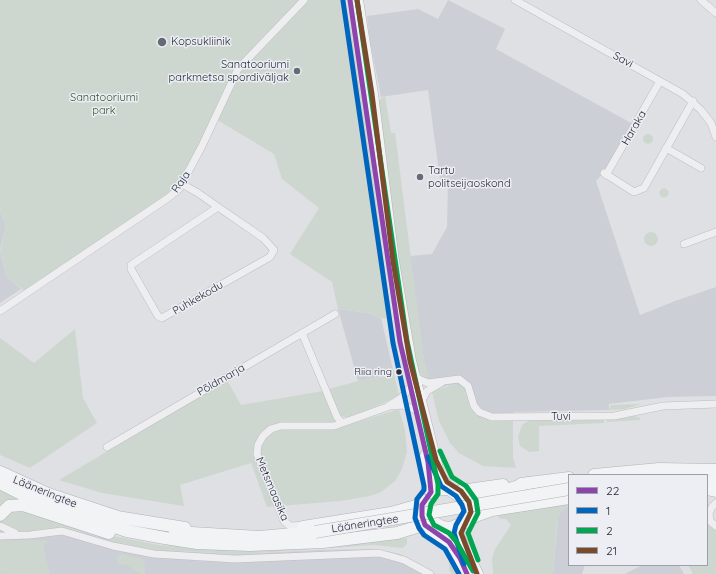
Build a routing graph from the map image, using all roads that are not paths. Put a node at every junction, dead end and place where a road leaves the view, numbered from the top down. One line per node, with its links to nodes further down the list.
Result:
1 (304, 0): 12 (street, Raja)
2 (350, 0): 21 (highway)
3 (357, 0): 19 (highway)
4 (515, 0): 7 (street, Savi)
5 (701, 0): 6 (street)
6 (716, 13)
7 (660, 81): 8 (street, Savi); 10 (street, Haraka)
8 (693, 101): 9 (street, Savi); 10 (street)
9 (716, 137)
10 (666, 148): 11 (street)
11 (701, 168)
12 (182, 184): 13 (street, Puhkekodu); 16 (street, Raja)
13 (218, 207): 13 (street, Puhkekodu)
14 (716, 232): 15 (street)
15 (684, 244)
16 (0, 311)
17 (335, 314): 18 (street, Põldmarja)
18 (302, 333): 27 (street); 28 (street, Põldmarja)
19 (414, 377): 20 (street, Tuvi); 24 (highway)
20 (443, 382): 23 (street, Tuvi); 24 (street)
21 (409, 389): 24 (highway); 25 (street, Metsmaasika)
22 (716, 404): 23 (street, Tuvi)
23 (700, 405): 26 (street, Tuvi)
24 (418, 406): 25 (street, Metsmaasika); 29 (highway)
25 (387, 407): 27 (street, Metsmaasika)
26 (716, 408)
27 (342, 423): 50 (street, Metsmaasika)
28 (107, 447)
29 (432, 461): 39 (highway); 40 (highway)
30 (716, 463): 31 (highway)
31 (659, 469): 33 (highway); 34 (highway)
32 (0, 472): 44 (highway, Lääneringtee)
33 (716, 472): 35 (highway)
34 (605, 474)
35 (689, 474)
36 (568, 478): 40 (highway)
37 (0, 483): 45 (highway, Lääneringtee)
38 (568, 489): 50 (highway, Lääneringtee, bridge)
39 (431, 494): 40 (highway); 40 (highway); 46 (highway); 50 (highway)
40 (462, 497): 49 (highway)
41 (568, 498): 49 (highway)
42 (716, 503): 48 (street)
43 (0, 514): 55 (highway)
44 (117, 517): 50 (highway); 52 (highway, Lääneringtee)
45 (95, 520): 52 (highway, Lääneringtee); 55 (highway)
46 (427, 524): 49 (highway); 51 (highway); 55 (highway); 56 (highway)
47 (0, 526): 53 (street)
48 (716, 526)
49 (460, 527): 51 (highway); 56 (highway)
50 (316, 528): 52 (highway, Lääneringtee)
51 (443, 532): 56 (highway)
52 (184, 533)
53 (19, 535): 54 (street); 57 (street)
54 (0, 536)
55 (197, 543)
56 (463, 555): 58 (highway); 59 (highway)
57 (430, 574)
58 (467, 574)
59 (477, 574)

